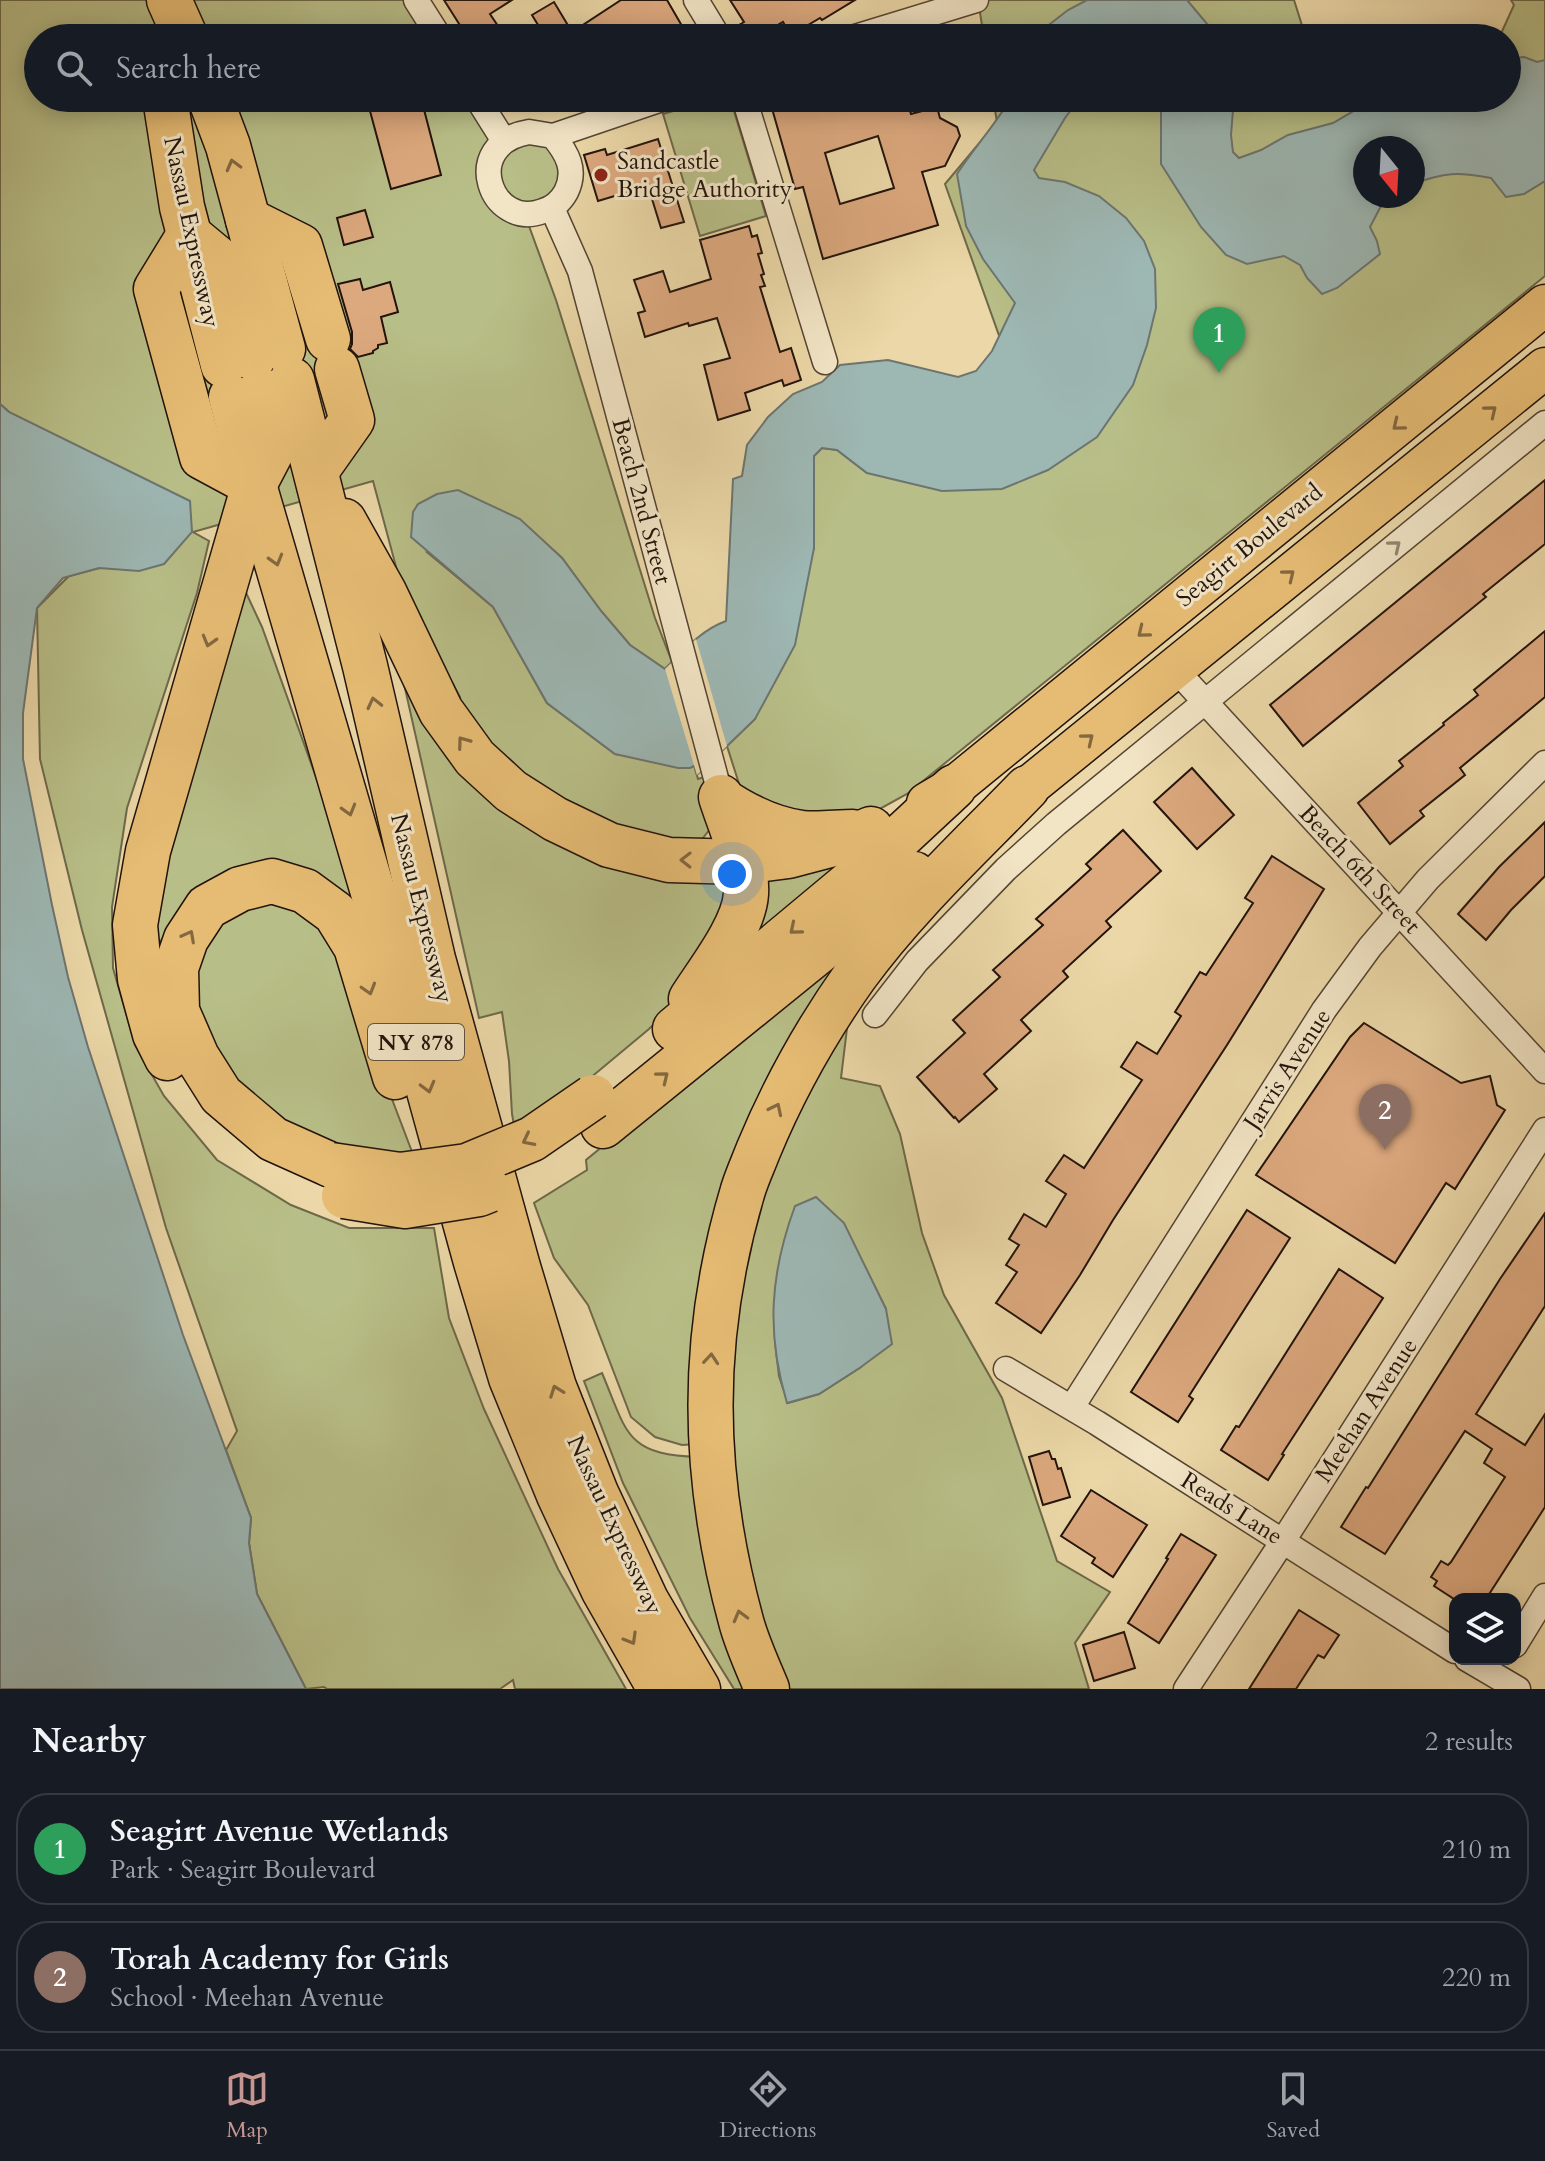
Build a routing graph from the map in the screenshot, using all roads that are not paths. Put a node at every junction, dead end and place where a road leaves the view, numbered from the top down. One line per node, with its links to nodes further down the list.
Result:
1 (151, 0): 7 (highway)
2 (169, 0): 8 (highway)
3 (416, 0): 9 (street)
4 (696, 0): 10 (street)
5 (976, 0): 6 (street)
6 (948, 4): 11 (street)
7 (155, 24)
8 (180, 24)
9 (431, 24)
10 (711, 24)
11 (892, 24)
12 (167, 112): 21 (highway, Nassau Expressway)
13 (215, 112): 20 (highway, Nassau Expressway, one-way to 13)
14 (486, 112): 18 (street)
15 (624, 112): 17 (street)
16 (748, 112): 23 (street)
17 (553, 136): 18 (street); 19 (street)
18 (504, 141): 19 (street)
19 (552, 208): 32 (street, Beach 2nd Street)
20 (248, 220): 25 (highway); 25 (highway)
21 (189, 235): 25 (highway, Nassau Expressway); 28 (highway)
22 (1545, 305): 33 (main road, Seagirt Boulevard, one-way to 33)
23 (825, 362)
24 (1545, 368): 29 (main road, Seagirt Boulevard, one-way to 24)
25 (265, 371): 27 (highway, Nassau Expressway); 28 (highway); 28 (highway)
26 (1545, 423): 30 (street, one-way to 26)
27 (316, 471): 36 (highway, one-way to 27); 54 (highway, Nassau Expressway / NY 878, one-way to 27)
28 (254, 485): 43 (highway, one-way to 43); 47 (highway, Nassau Expressway / NY 878, one-way to 47)
29 (1174, 668): 30 (street, Beach 6th Street); 34 (main road, Seagirt Boulevard, one-way to 29)
30 (1206, 703): 37 (street, Beach 6th Street); 38 (street)
31 (1545, 763): 37 (street, Jarvis Avenue)
32 (716, 779): 35 (main road); 36 (highway)
33 (954, 787): 35 (main road, Seagirt Boulevard); 39 (highway, one-way to 39)
34 (1027, 788): 41 (highway, one-way to 34); 55 (highway, one-way to 34)
35 (871, 829): 36 (highway)
36 (742, 862): 39 (highway)
37 (1399, 912): 40 (street, Beach 6th Street); 45 (street, Jarvis Avenue)
38 (875, 1015)
39 (668, 1035): 41 (highway)
40 (1545, 1071)
41 (598, 1112): 43 (highway, bridge)
42 (1545, 1130): 46 (street, Meehan Avenue)
43 (336, 1180): 47 (highway, one-way to 47)
44 (1006, 1369): 45 (street, Reads Lane)
45 (1072, 1407): 46 (street, Reads Lane)
46 (1283, 1541): 50 (street, Reads Lane); 56 (street, Meehan Avenue)
47 (603, 1589): 53 (highway, Nassau Expressway / NY 878, one-way to 53)
48 (1545, 1596): 49 (street)
49 (1521, 1635)
50 (1449, 1647)
51 (1478, 1665): 52 (street)
52 (1495, 1675): 57 (street)
53 (660, 1689)
54 (698, 1689)
55 (767, 1689)
56 (1186, 1689)
57 (1518, 1689)

